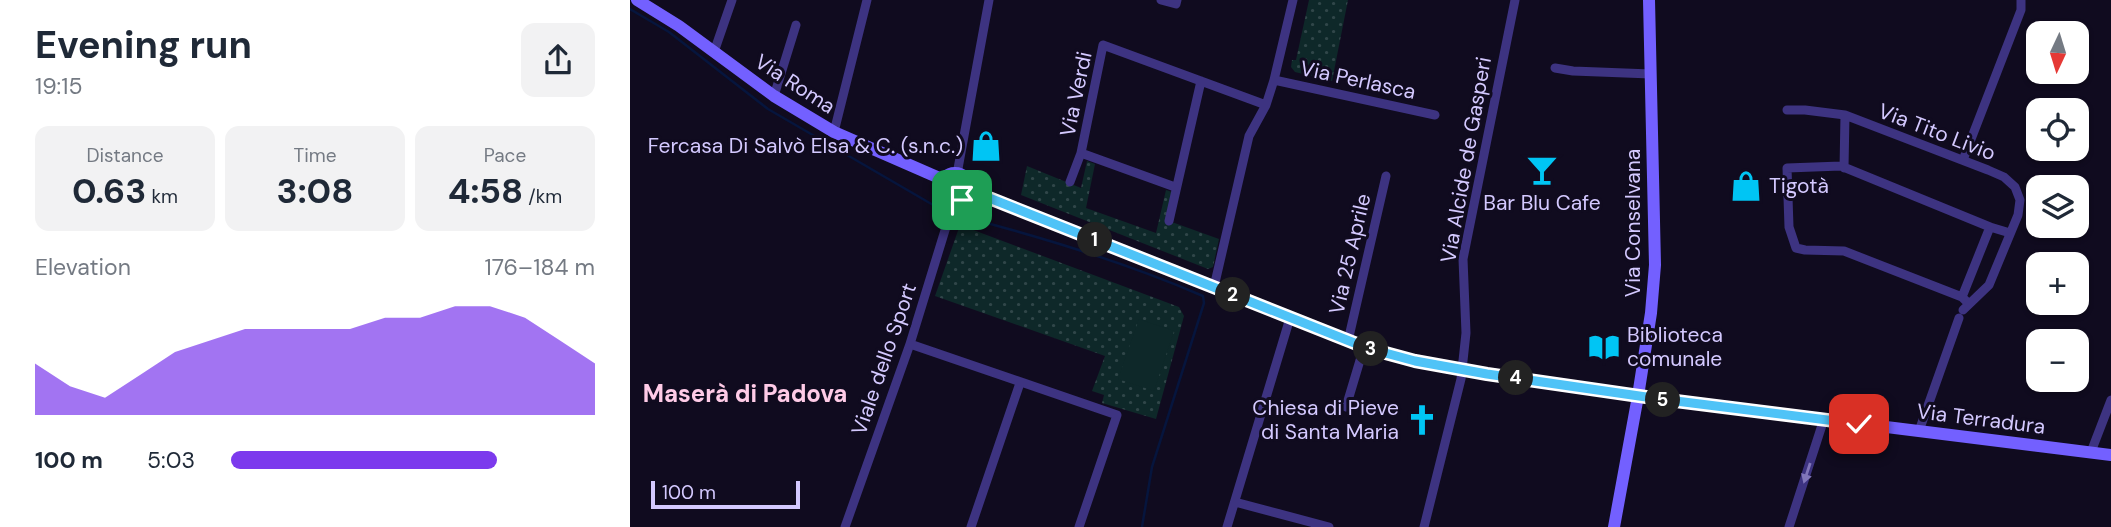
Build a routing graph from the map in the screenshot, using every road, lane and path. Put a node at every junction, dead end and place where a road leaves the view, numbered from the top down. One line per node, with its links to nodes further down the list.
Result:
1 (637, 0): 12 (main road, Via Roma)
2 (732, 0): 12 (street)
3 (867, 0): 22 (street)
4 (989, 0): 26 (street)
5 (1161, 0): 6 (street)
6 (1177, 0)
7 (1293, 0): 15 (street, Via Perlasca)
8 (1515, 0): 43 (street, Via Alcide de Gasperi)
9 (1649, 0): 14 (main road, Via Conselvana)
10 (2021, 0): 24 (street)
11 (796, 25): 17 (street)
12 (714, 52): 17 (main road, Via Roma)
13 (1555, 68): 14 (street)
14 (1651, 74): 45 (main road, Via Conselvana)
15 (1274, 80): 18 (street, Via Perlasca); 20 (street, Via Perlasca)
16 (1201, 81): 18 (street, Via Verdi); 23 (street, Via Verdi); 30 (street)
17 (774, 96): 22 (main road, Via Roma)
18 (1266, 104): 36 (street, Via Perlasca)
19 (1787, 110): 21 (street, Via Tito Livio)
20 (1435, 114)
21 (1846, 116): 24 (street, Via Tito Livio); 25 (street)
22 (834, 132): 28 (main road, Via Roma)
23 (1081, 153): 29 (street); 30 (street, Via Verdi)
24 (1963, 160): 35 (street, Via Tito Livio)
25 (1844, 168): 34 (street); 37 (street)
26 (957, 174): 28 (main road); 31 (main road)
27 (1386, 176): 40 (street, Via 25 Aprile)
28 (944, 180): 32 (main road)
29 (1070, 182)
30 (1175, 187): 33 (street)
31 (969, 190): 32 (main road); 36 (main road)
32 (954, 201): 41 (street, Viale dello Sport)
33 (1169, 221)
34 (1990, 227): 35 (street); 37 (street)
35 (2010, 233): 38 (street, Via Tito Livio)
36 (1214, 287): 39 (main road)
37 (1962, 297): 38 (street)
38 (1964, 311): 49 (street, Via Tito Livio)
39 (1290, 318): 40 (main road); 52 (street)
40 (1348, 341): 42 (main road)
41 (910, 344): 44 (street); 53 (street, Viale dello Sport)
42 (1364, 347): 43 (main road); 47 (street)
43 (1462, 370): 45 (main road, Via Terradura); 58 (street, Via Alcide de Gasperi)
44 (1020, 383): 54 (street); 55 (street)
45 (1638, 396): 48 (main road, Via Terradura); 59 (main road, Via Conselvana)
46 (2111, 400): 50 (street)
47 (1346, 407)
48 (1824, 419): 49 (main road, Via Terradura); 60 (street, one-way to 60)
49 (1919, 431): 50 (main road, Via Terradura)
50 (2091, 452): 51 (main road, Via Terradura)
51 (2111, 455)
52 (1236, 502): 56 (street); 57 (street)
53 (845, 527)
54 (971, 527)
55 (1079, 527)
56 (1227, 527)
57 (1329, 527)
58 (1424, 527)
59 (1614, 527)
60 (1789, 527)

